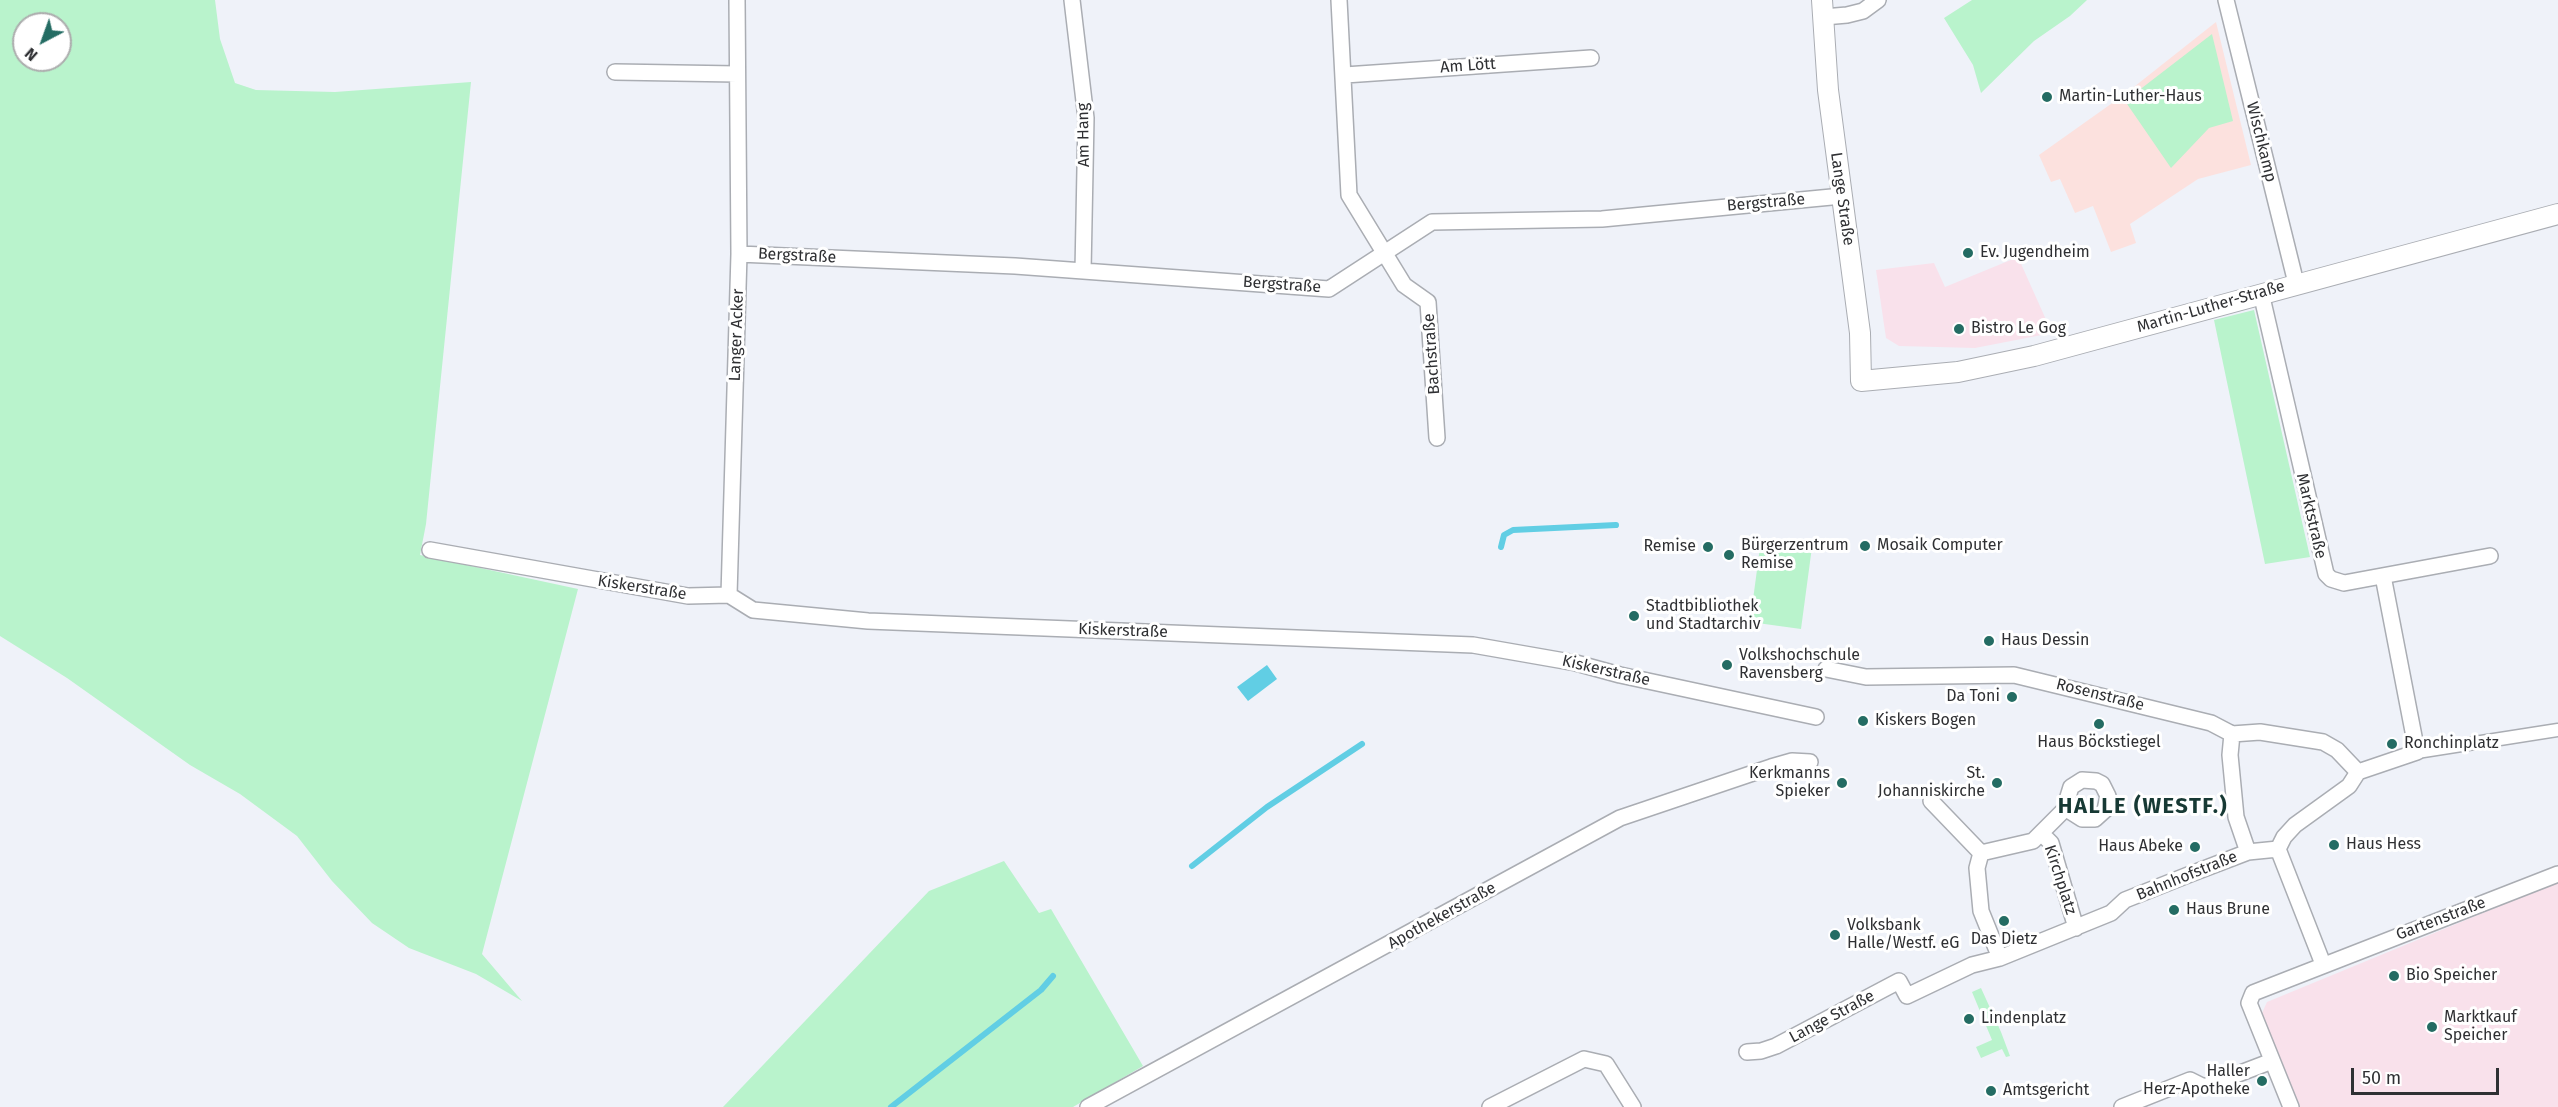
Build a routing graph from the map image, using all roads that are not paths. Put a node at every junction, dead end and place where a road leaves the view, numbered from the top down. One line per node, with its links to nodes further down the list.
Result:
1 (737, 0): 9 (street, Langer Acker)
2 (1072, 0): 15 (street, Am Hang)
3 (1340, 0): 10 (street)
4 (1878, 0): 6 (street)
5 (2226, 0): 16 (street, Wischkamp)
6 (1823, 9): 11 (street, Lange Straße)
7 (1591, 57): 10 (street, Am Lött)
8 (615, 72): 9 (street)
9 (737, 74): 14 (street, Langer Acker)
10 (1345, 75): 13 (street)
11 (1842, 196): 13 (street, Bergstraße); 18 (street, Lange Straße)
12 (2558, 214): 16 (street, Martin-Luther-Straße)
13 (1384, 253): 15 (street, Bergstraße); 19 (street, Bachstraße)
14 (739, 254): 15 (street, Bergstraße); 23 (street, Langer Acker)
15 (1083, 271)
16 (2296, 283): 17 (street, Martin-Luther-Straße)
17 (2261, 293): 18 (street, Martin-Luther-Straße); 22 (street, Marktstraße)
18 (1861, 381)
19 (1437, 438)
20 (430, 550): 23 (street, Kiskerstraße)
21 (2490, 556): 22 (street, Marktstraße)
22 (2383, 576): 28 (street)
23 (729, 595): 25 (street, Kiskerstraße)
24 (1826, 669): 27 (street, Rosenstraße)
25 (1816, 717)
26 (2558, 730): 28 (street)
27 (2232, 734): 30 (street, Rosenstraße); 35 (street)
28 (2417, 752): 30 (street)
29 (1810, 762): 44 (street, Apothekerstraße)
30 (2358, 772): 34 (street)
31 (1931, 801): 36 (street)
32 (2068, 806): 33 (street, Kirchplatz)
33 (2041, 833): 36 (street, Kirchplatz); 38 (street, Kirchplatz)
34 (2278, 849): 35 (street, Bahnhofstraße); 40 (street)
35 (2248, 852): 38 (street, Bahnhofstraße)
36 (1981, 853): 39 (street)
37 (2558, 874): 40 (street, Gartenstraße)
38 (2076, 928): 39 (street, Bahnhofstraße)
39 (2000, 957): 41 (street, Bahnhofstraße)
40 (2324, 964): 43 (street, Gartenstraße)
41 (1907, 996): 42 (street, Lange Straße)
42 (1747, 1052)
43 (2272, 1061): 47 (street); 48 (street, Gartenstraße)
44 (1088, 1107)
45 (1490, 1107): 46 (street)
46 (1633, 1107)
47 (2122, 1107)
48 (2290, 1107)

